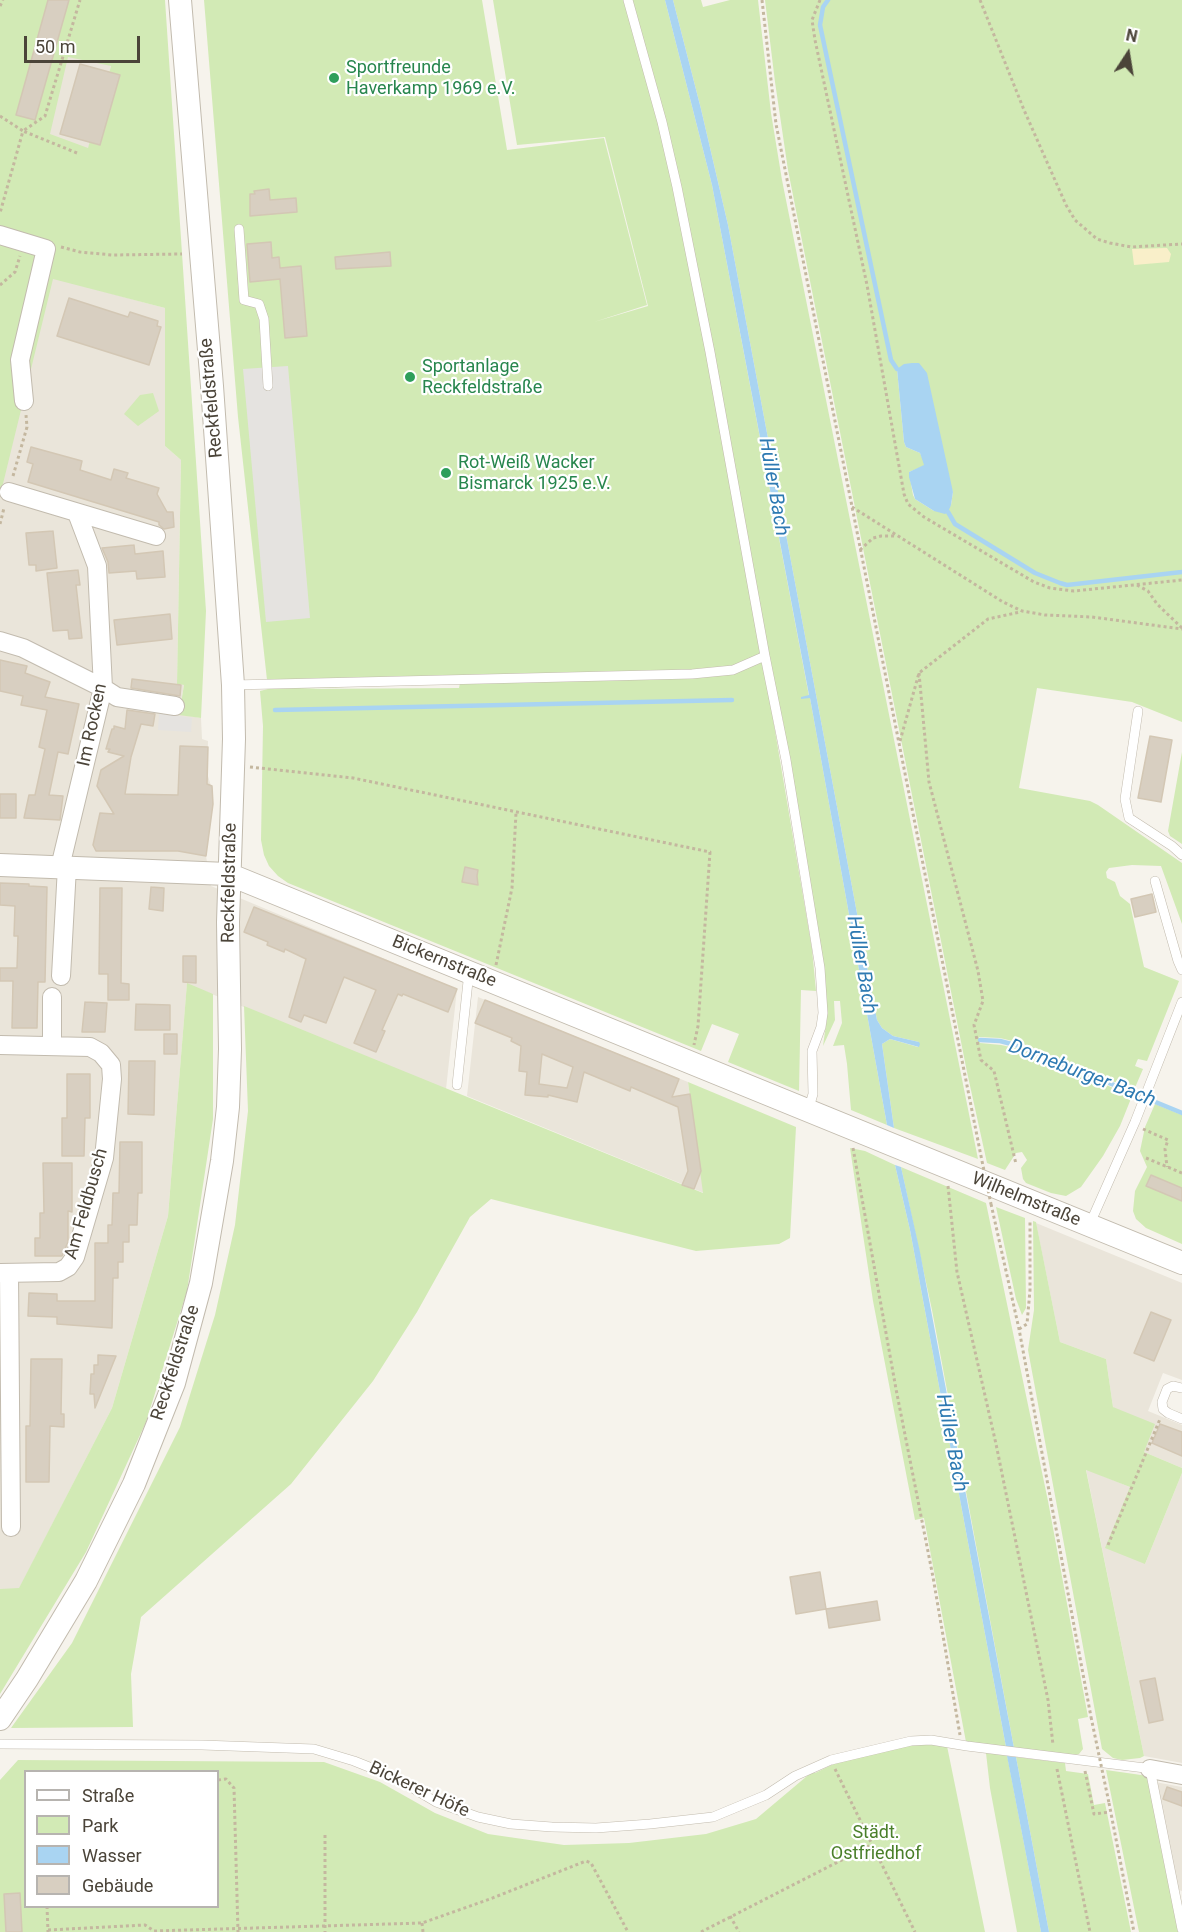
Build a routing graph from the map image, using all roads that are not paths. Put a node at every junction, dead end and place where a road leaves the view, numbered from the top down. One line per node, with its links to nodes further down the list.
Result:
1 (180, 0): 12 (street, Reckfeldstraße)
2 (628, 0): 11 (lane)
3 (239, 229): 5 (lane)
4 (0, 235): 6 (street)
5 (268, 386)
6 (24, 401)
7 (9, 492): 8 (street)
8 (77, 513): 9 (street); 13 (street, Im Rocken)
9 (156, 536)
10 (0, 641): 13 (street)
11 (765, 656): 12 (lane); 29 (lane)
12 (233, 685): 19 (street, Reckfeldstraße)
13 (104, 688): 14 (street); 18 (street, Im Rocken)
14 (175, 706)
15 (1138, 711): 16 (lane)
16 (1182, 855)
17 (0, 865): 18 (street, Bickernstraße)
18 (64, 867): 19 (street, Bickernstraße); 23 (street, Im Rocken)
19 (228, 874): 22 (street, Bickernstraße); 37 (street, Reckfeldstraße)
20 (1155, 881): 21 (lane)
21 (1182, 970)
22 (469, 972): 28 (lane); 29 (street, Bickernstraße)
23 (62, 976)
24 (52, 997): 27 (street)
25 (1182, 1002): 31 (lane)
26 (0, 1045): 27 (street, Am Feldbusch)
27 (52, 1046): 33 (street, Am Feldbusch)
28 (457, 1085)
29 (808, 1111): 30 (street, Bickernstraße)
30 (859, 1132): 31 (street, Wilhelmstraße)
31 (1089, 1226): 32 (street, Wilhelmstraße)
32 (1182, 1263)
33 (4, 1273): 36 (street)
34 (1182, 1388): 35 (lane)
35 (1182, 1419)
36 (10, 1527)
37 (0, 1719)
38 (0, 1744): 39 (lane, Bickerer Höfe)
39 (1150, 1769): 40 (street); 41 (lane)
40 (1182, 1775)
41 (1182, 1929)

